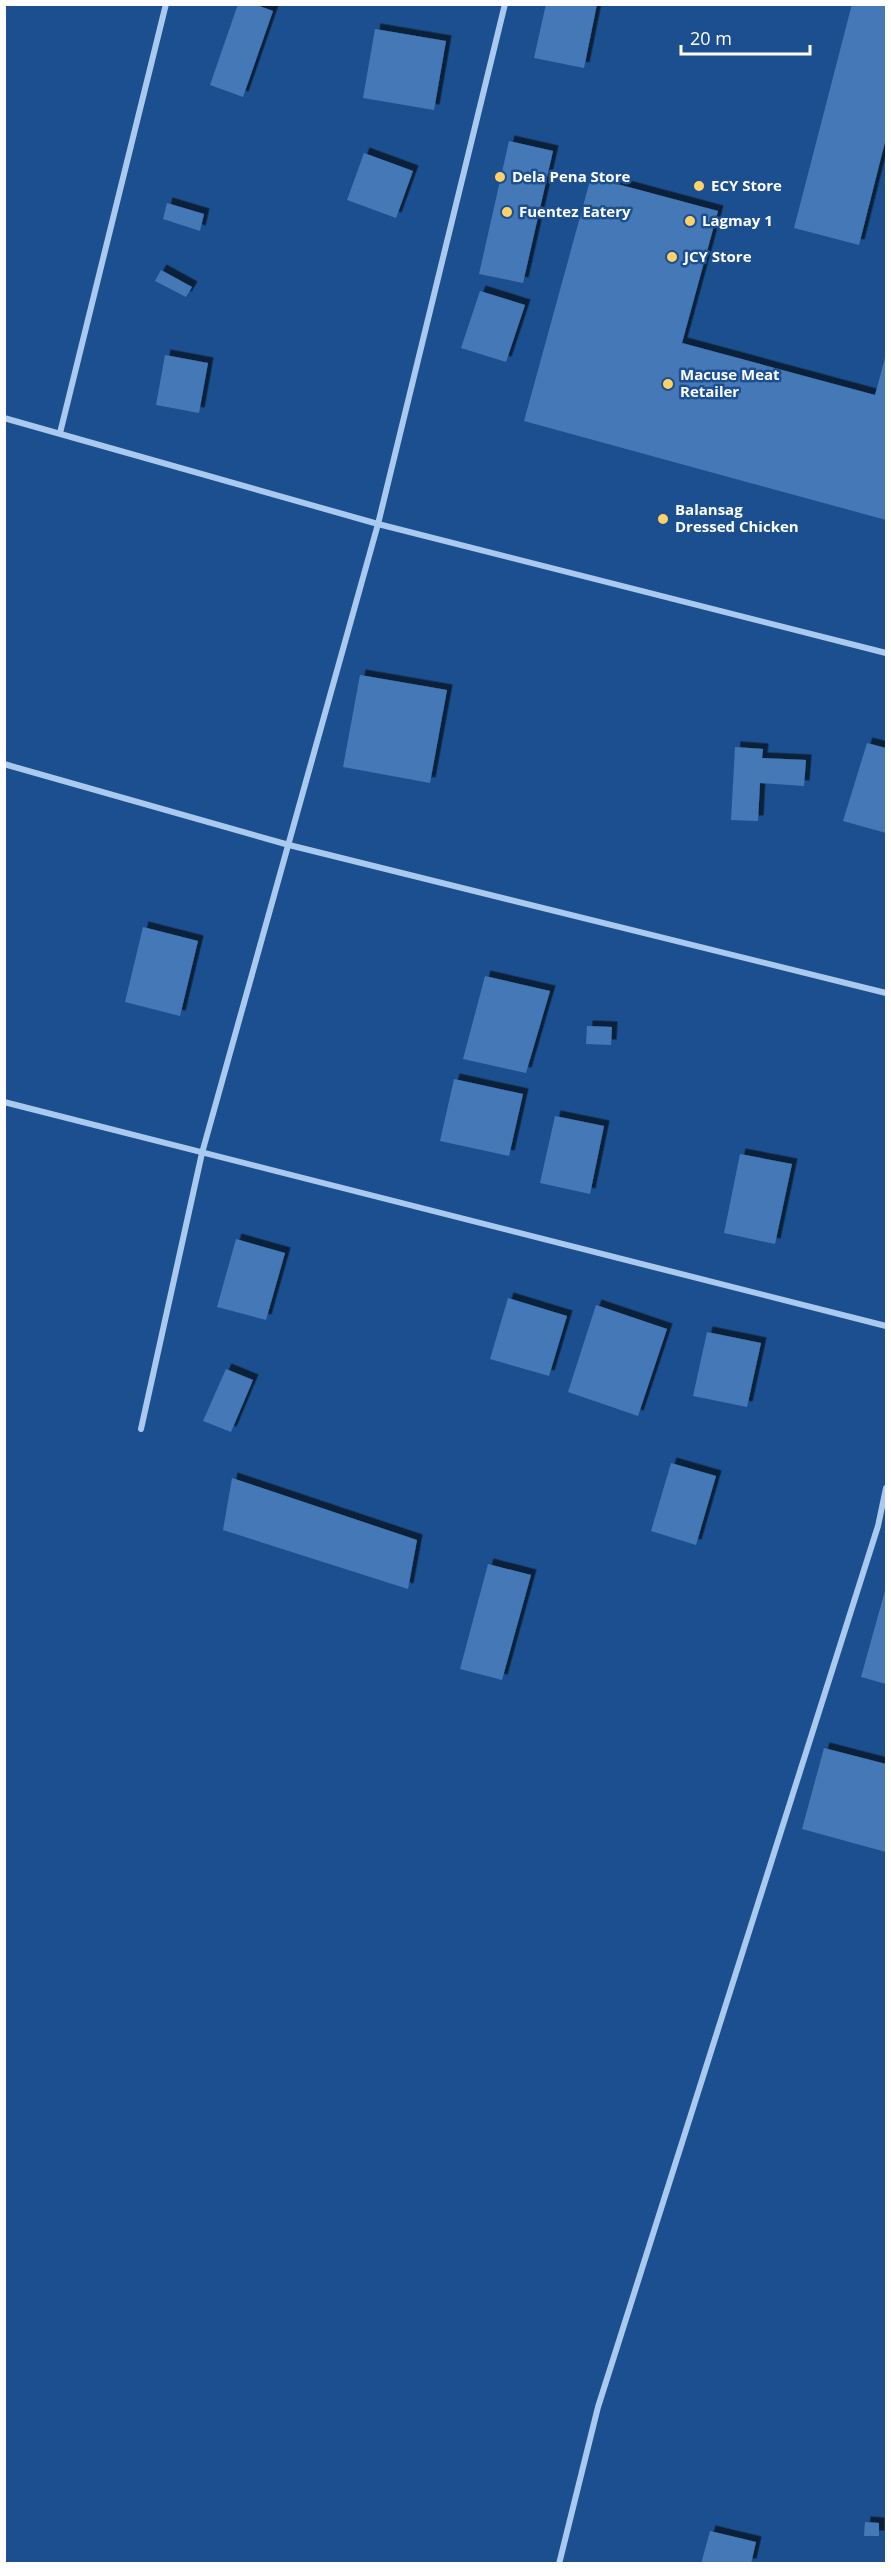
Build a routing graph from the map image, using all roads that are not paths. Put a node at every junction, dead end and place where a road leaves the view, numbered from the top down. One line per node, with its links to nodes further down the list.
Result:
1 (166, 4): 4 (street)
2 (505, 4): 5 (street)
3 (4, 418): 4 (street)
4 (60, 433): 5 (street)
5 (378, 524): 6 (street); 8 (street)
6 (886, 653)
7 (4, 764): 8 (street)
8 (289, 845): 9 (street); 11 (street)
9 (886, 993)
10 (4, 1102): 11 (street)
11 (202, 1153): 12 (street); 13 (street)
12 (886, 1326)
13 (141, 1430)
14 (886, 1488): 15 (street)
15 (878, 1526): 16 (street); 17 (street)
16 (886, 1528)
17 (559, 2564)

